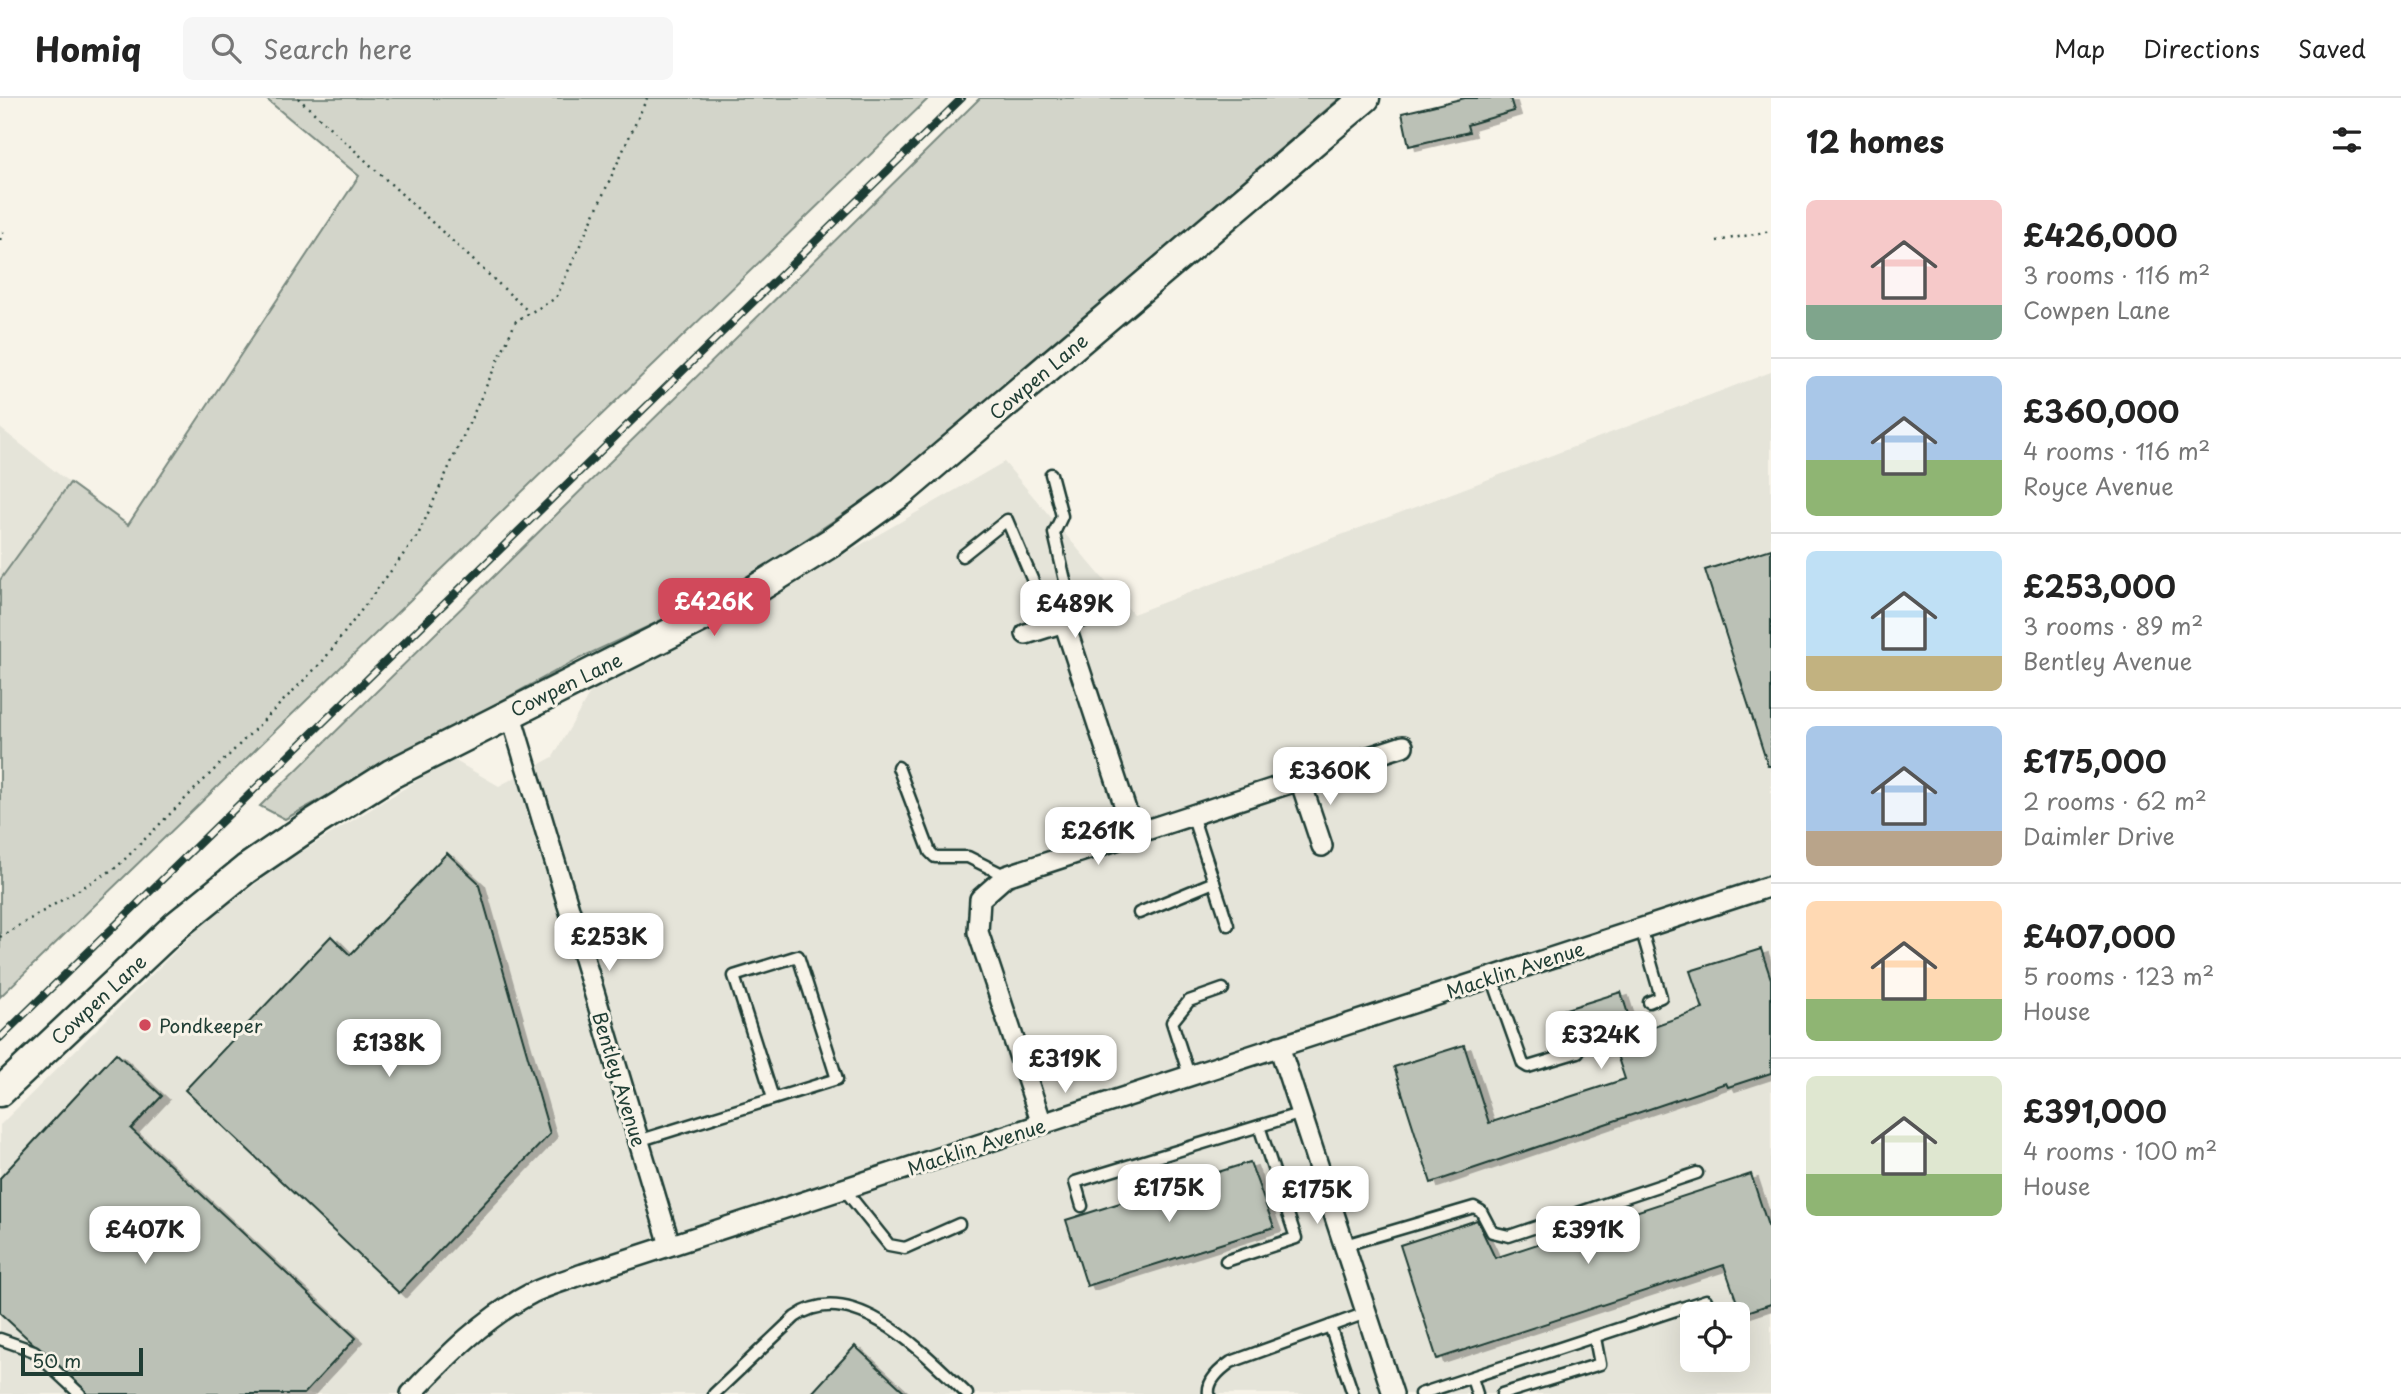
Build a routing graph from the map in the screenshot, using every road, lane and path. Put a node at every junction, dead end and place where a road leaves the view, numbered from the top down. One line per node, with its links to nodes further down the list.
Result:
1 (298, 98): 8 (path)
2 (647, 98): 8 (path)
3 (1365, 98): 14 (street, Cowpen Lane)
4 (5, 228): 6 (path)
5 (1771, 231): 7 (path)
6 (0, 240)
7 (1717, 241)
8 (530, 313): 27 (path)
9 (1051, 474): 12 (lane)
10 (961, 556): 12 (lane)
11 (1112, 607): 12 (street)
12 (1063, 622): 13 (street); 19 (street)
13 (1026, 634)
14 (510, 712): 34 (street, Cowpen Lane); 39 (street, Bentley Avenue)
15 (1403, 746): 17 (street)
16 (898, 767): 21 (lane)
17 (1300, 780): 18 (street); 20 (street)
18 (1192, 815): 19 (street); 22 (lane)
19 (1134, 834): 21 (street)
20 (1322, 846)
21 (1006, 876): 37 (street)
22 (1214, 882): 24 (lane); 25 (lane)
23 (1771, 886): 26 (street, Macklin Avenue)
24 (1139, 913)
25 (1228, 925)
26 (1641, 928): 28 (street, Macklin Avenue); 30 (lane)
27 (0, 937)
28 (1492, 977): 31 (street, Macklin Avenue); 32 (lane)
29 (1223, 989): 33 (lane)
30 (1649, 1002)
31 (1279, 1046): 33 (street, Macklin Avenue); 36 (street)
32 (1578, 1052)
33 (1189, 1075): 37 (street, Macklin Avenue)
34 (0, 1092)
35 (773, 1098): 35 (lane); 39 (lane)
36 (1301, 1113): 38 (lane); 45 (street)
37 (1042, 1124): 41 (street, Macklin Avenue)
38 (1259, 1126): 42 (lane); 46 (lane)
39 (638, 1141): 44 (street, Bentley Avenue)
40 (1697, 1173): 45 (lane)
41 (844, 1188): 43 (lane); 44 (street, Macklin Avenue)
42 (1082, 1206)
43 (959, 1224)
44 (670, 1245): 53 (street, Macklin Avenue)
45 (1345, 1245): 48 (street)
46 (1226, 1261)
47 (1706, 1300): 50 (lane)
48 (1366, 1313): 49 (lane); 59 (street)
49 (1330, 1326): 57 (lane); 58 (lane)
50 (1595, 1338): 52 (lane); 62 (lane)
51 (0, 1339): 54 (lane)
52 (1472, 1378): 60 (lane); 61 (lane)
53 (412, 1393)
54 (80, 1394)
55 (714, 1394): 56 (lane)
56 (967, 1394)
57 (1209, 1394)
58 (1353, 1394)
59 (1393, 1394)
60 (1420, 1394)
61 (1477, 1394)
62 (1502, 1394)

